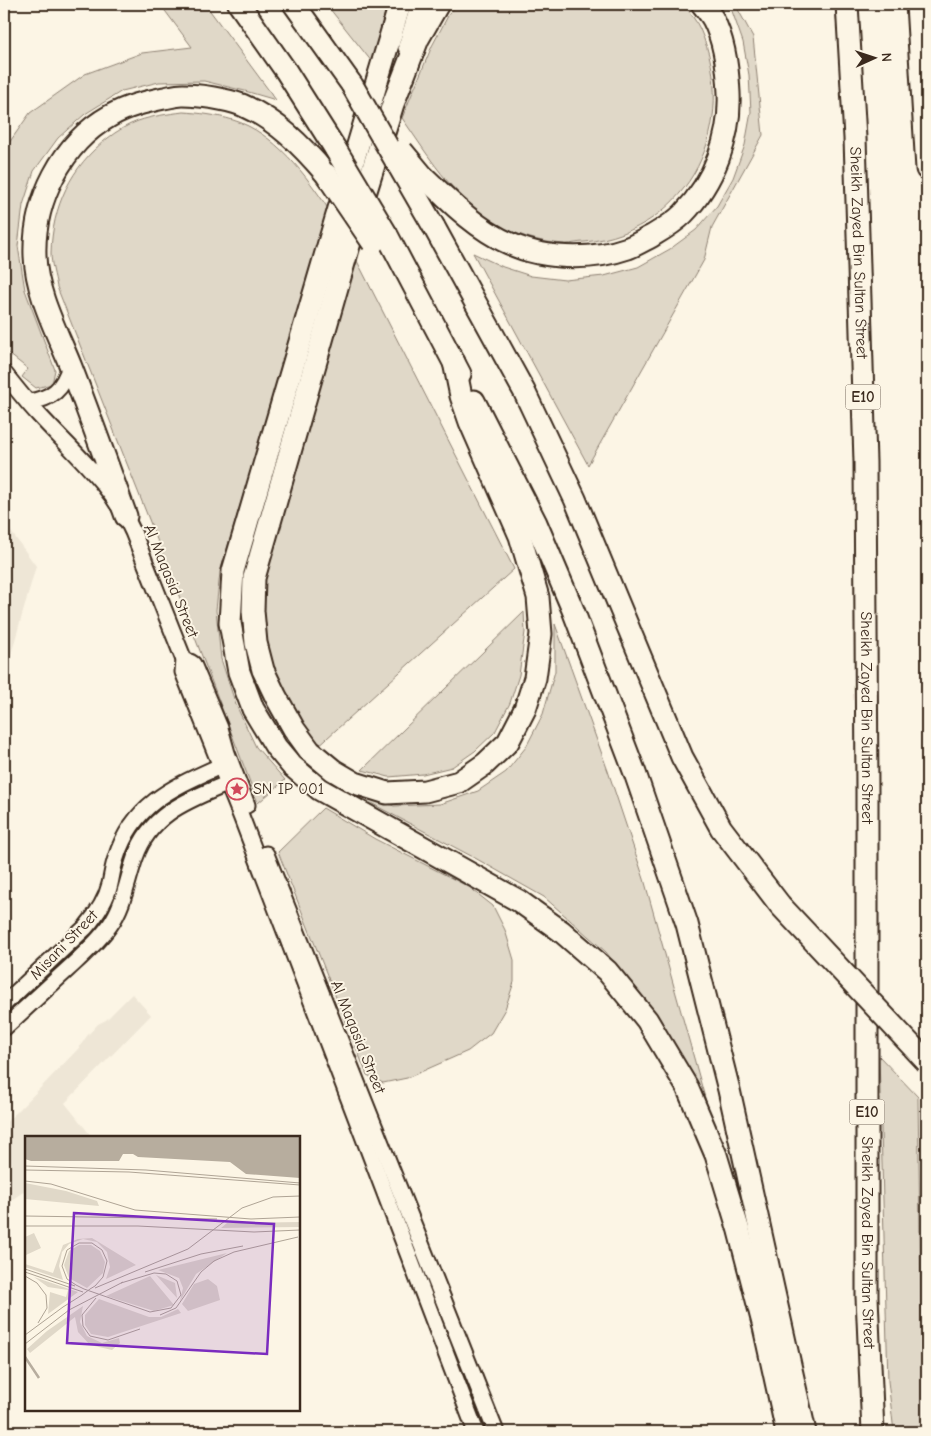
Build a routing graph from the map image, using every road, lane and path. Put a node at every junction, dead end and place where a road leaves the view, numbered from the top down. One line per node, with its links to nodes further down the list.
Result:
1 (239, 4): 12 (highway, bridge)
2 (294, 4): 9 (highway)
3 (400, 4): 26 (highway)
4 (421, 4): 10 (main road)
5 (438, 4): 10 (highway)
6 (702, 4): 9 (highway, bridge)
7 (847, 4): 28 (highway, Sheikh Zayed Bin Sultan Street / E10)
8 (917, 4): 11 (highway)
9 (352, 85): 23 (highway, bridge)
10 (392, 104): 13 (highway)
11 (927, 169)
12 (380, 239): 13 (highway); 14 (highway, bridge)
13 (454, 362): 27 (highway)
14 (70, 366): 16 (street); 17 (highway)
15 (4, 373): 16 (street, Al Maqasid Street)
16 (28, 402): 17 (street, Al Maqasid Street)
17 (126, 516): 18 (street, Al Maqasid Street)
18 (225, 764): 19 (street, Al Maqasid Street); 21 (street, Misani Street)
19 (232, 782): 20 (street, Al Maqasid Street); 22 (street, Misani Street)
20 (287, 921): 24 (street, Al Maqasid Street); 25 (street, Al Maqasid Street)
21 (4, 1004)
22 (4, 1028)
23 (927, 1062)
24 (476, 1432)
25 (496, 1432)
26 (787, 1432)
27 (805, 1432)
28 (873, 1432)

